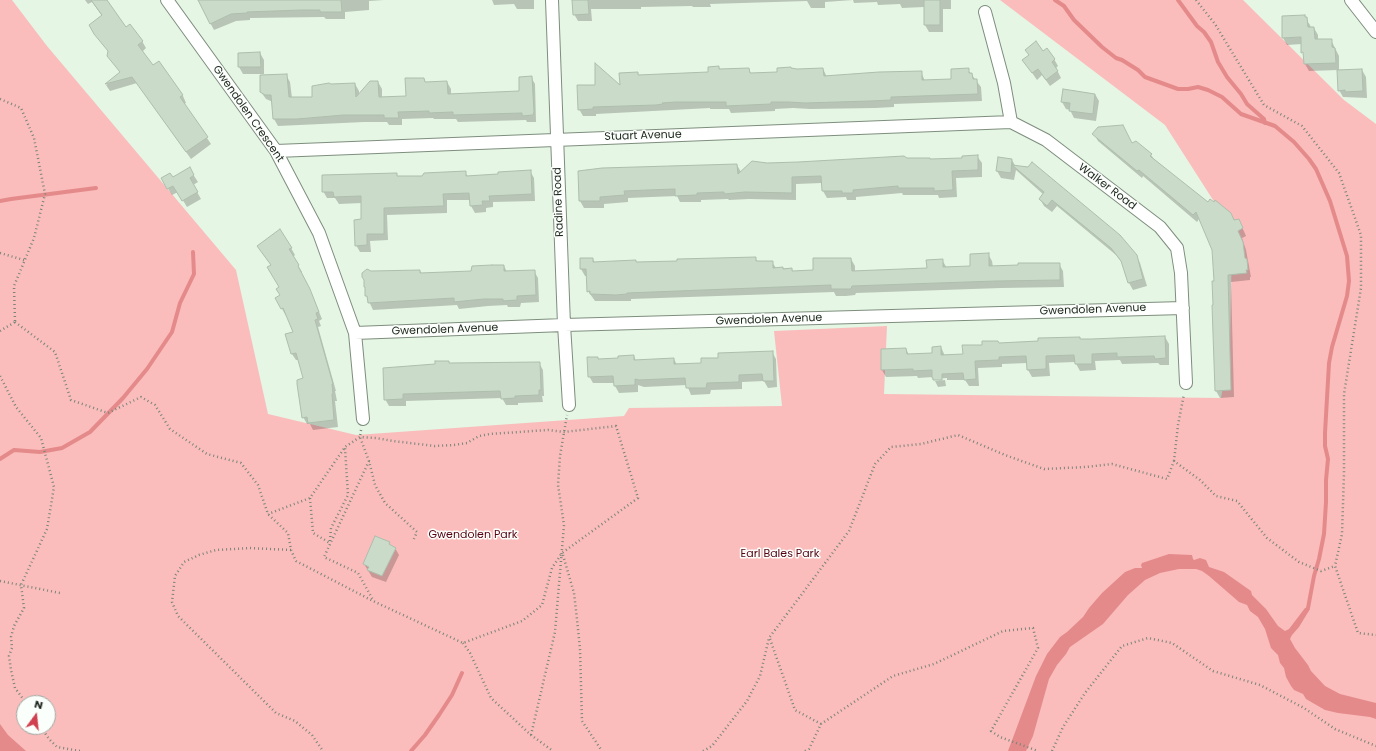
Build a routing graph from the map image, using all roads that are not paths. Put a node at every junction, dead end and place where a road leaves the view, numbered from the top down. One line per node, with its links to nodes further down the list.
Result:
1 (167, 0): 8 (street, Gwendolen Crescent)
2 (552, 0): 7 (street, Radine Road)
3 (1351, 0): 5 (street)
4 (984, 12): 6 (street)
5 (1376, 32)
6 (1011, 122): 7 (street, Stuart Avenue); 9 (street, Walker Road)
7 (556, 139): 8 (street, Stuart Avenue); 10 (street, Radine Road)
8 (276, 151): 11 (street, Gwendolen Crescent)
9 (1183, 308): 10 (street, Gwendolen Avenue); 12 (street, Walker Road)
10 (564, 325): 11 (street, Gwendolen Avenue); 13 (street, Radine Road)
11 (355, 333): 14 (street, Gwendolen Crescent)
12 (1186, 383)
13 (569, 405)
14 (363, 419)

